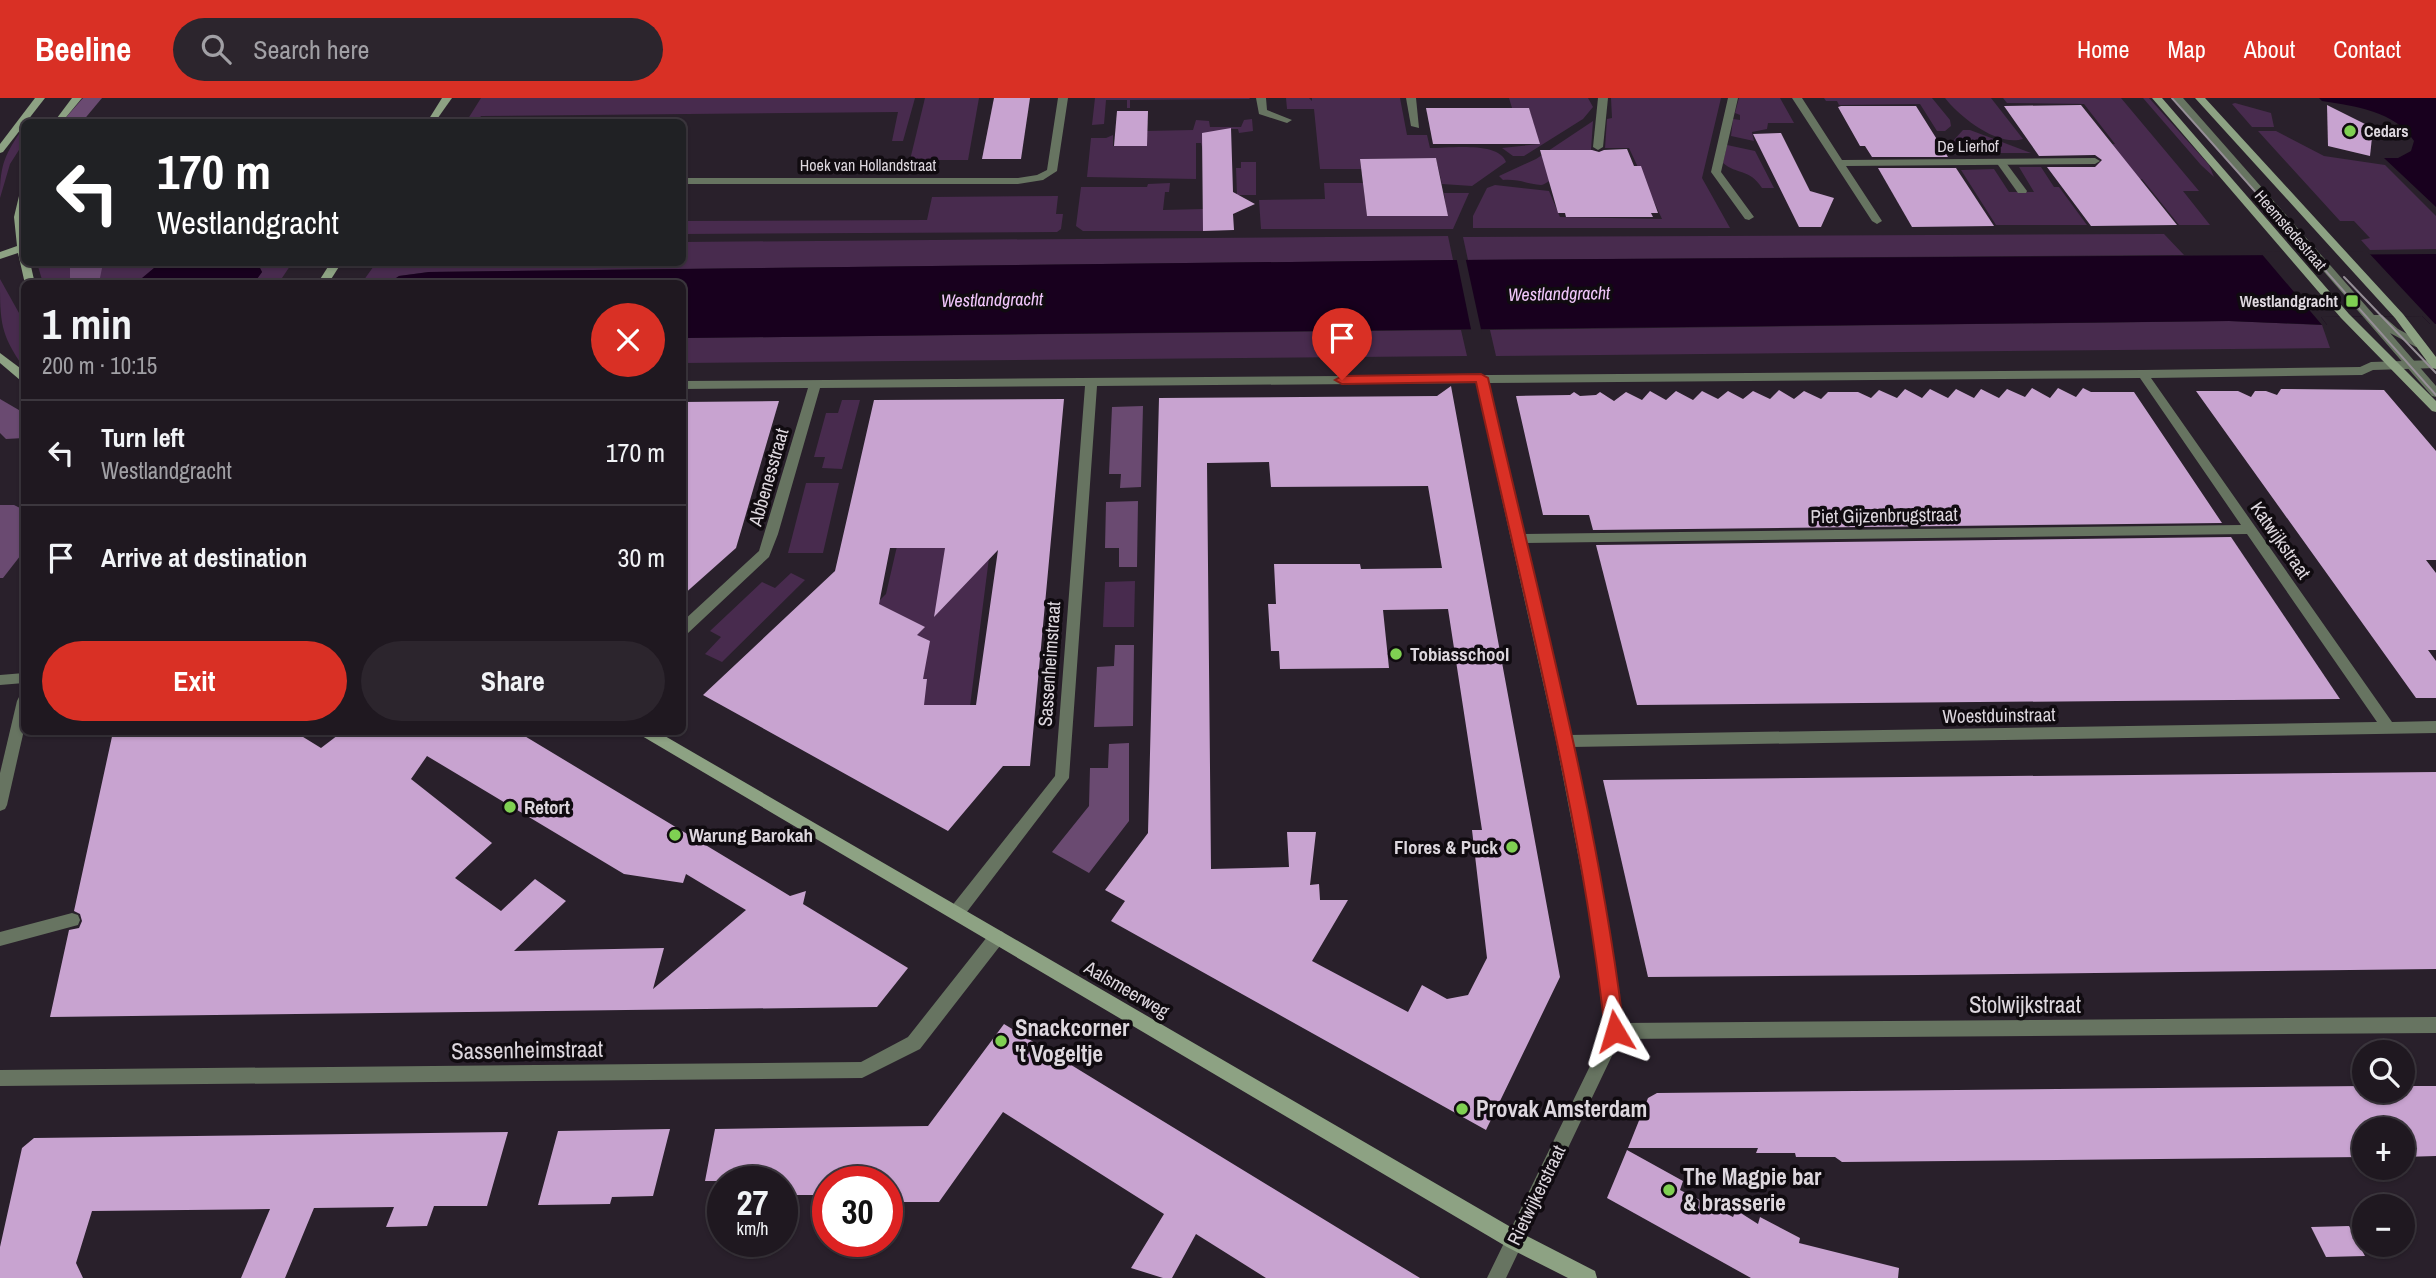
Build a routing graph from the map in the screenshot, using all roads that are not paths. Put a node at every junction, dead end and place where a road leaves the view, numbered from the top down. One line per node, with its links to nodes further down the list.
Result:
1 (40, 98): 13 (street)
2 (77, 98): 14 (street)
3 (447, 98): 15 (street)
4 (1063, 98): 24 (street, Hoek van Hollandstraat)
5 (1261, 98): 16 (street)
6 (1411, 98): 18 (street)
7 (1603, 98): 19 (street)
8 (1733, 98): 27 (street)
9 (1797, 98): 23 (street)
10 (2157, 98): 36 (street, Heemstedestraat)
11 (2178, 98): 31 (street, Heemstedestraat)
12 (2200, 98): 32 (street, Heemstedestraat)
13 (24, 119)
14 (60, 119)
15 (433, 119)
16 (1287, 120)
17 (21, 123): 20 (street)
18 (1416, 126)
19 (1598, 147)
20 (0, 150)
21 (2095, 161): 22 (street, De Lierhof)
22 (2001, 162): 23 (street, De Lierhof); 25 (street)
23 (1840, 163): 28 (street)
24 (686, 180)
25 (2022, 191)
26 (21, 209): 29 (street)
27 (1748, 217)
28 (1877, 221)
29 (21, 248): 30 (street)
30 (0, 254)
31 (2372, 316): 32 (street, Heemstedestraat); 34 (street, Heemstedestraat)
32 (2420, 345): 35 (street, Heemstedestraat)
33 (0, 357): 37 (street)
34 (2411, 365): 35 (street); 36 (street); 43 (street, Heemstedestraat)
35 (2436, 365)
36 (2394, 366): 38 (street); 44 (street, Heemstedestraat)
37 (21, 374)
38 (2143, 374): 39 (street); 45 (street, Katwijkstraat)
39 (1481, 378): 40 (street); 46 (street)
40 (1091, 383): 41 (street); 56 (street, Sassenheimstraat)
41 (815, 384): 42 (street); 47 (street, Abbenesstraat)
42 (686, 385)
43 (2436, 393)
44 (2436, 408)
45 (2250, 529): 46 (street, Piet Gijzenbrugstraat); 51 (street, Katwijkstraat)
46 (1518, 539): 54 (street)
47 (686, 626)
48 (21, 678): 49 (street)
49 (0, 680)
50 (21, 714): 55 (street)
51 (2388, 727): 52 (street, Woestduinstraat); 54 (street, Woestduinstraat)
52 (2436, 727)
53 (652, 735): 56 (street, Aalsmeerweg)
54 (1563, 741): 61 (street)
55 (1, 798)
56 (957, 912): 58 (street, Aalsmeerweg)
57 (72, 920): 59 (street)
58 (997, 937): 62 (street, Sassenheimstraat); 63 (street, Aalsmeerweg)
59 (0, 939)
60 (2436, 1025): 61 (street, Stolwijkstraat)
61 (1615, 1031): 63 (street, Rietwijkerstraat)
62 (0, 1078)
63 (1514, 1240): 64 (street, Rietwijkerstraat); 65 (street, Aalsmeerweg)
64 (1496, 1278)
65 (1588, 1278)

